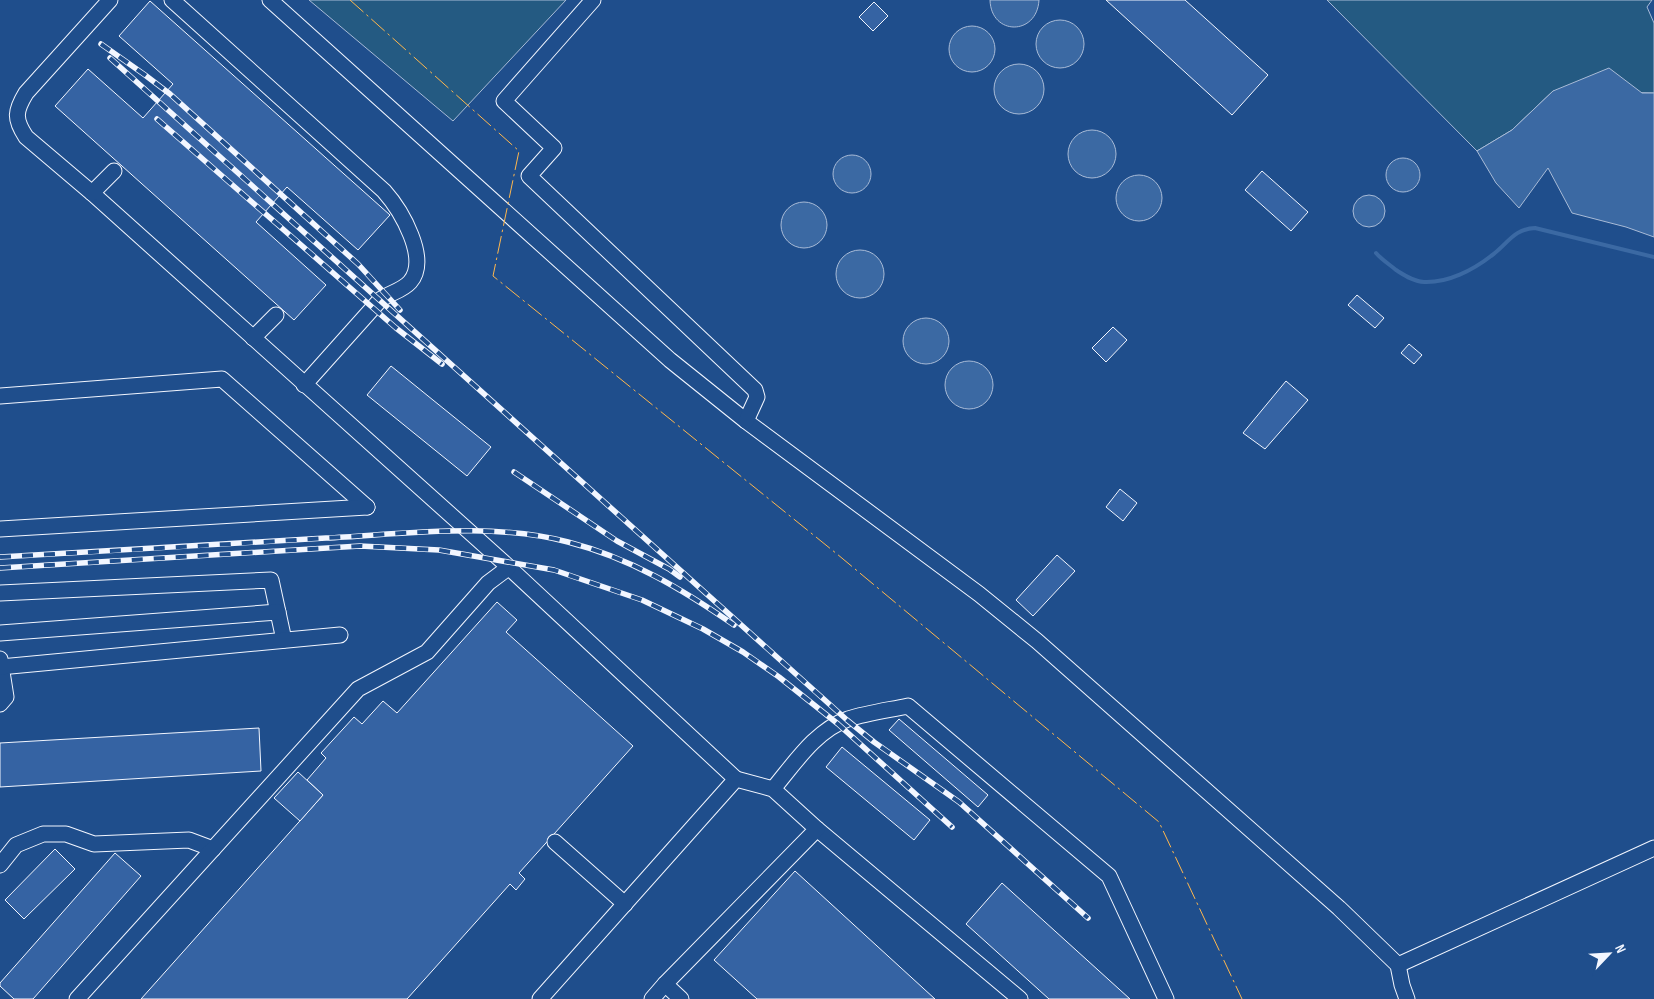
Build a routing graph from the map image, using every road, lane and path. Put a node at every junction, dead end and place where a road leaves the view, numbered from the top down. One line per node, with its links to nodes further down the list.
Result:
1 (110, 0): 6 (street)
2 (172, 0): 9 (street)
3 (270, 0): 11 (street)
4 (593, 0): 11 (street)
5 (114, 171): 6 (street)
6 (92, 193): 8 (street)
7 (276, 315): 8 (street)
8 (253, 338): 9 (street)
9 (304, 385): 13 (street)
10 (0, 396): 12 (street)
11 (746, 421): 29 (street)
12 (0, 529)
13 (508, 568): 21 (street); 26 (street)
14 (0, 593): 15 (street)
15 (278, 612): 16 (street); 18 (street)
16 (0, 633)
17 (340, 635): 18 (street)
18 (284, 640): 19 (street)
19 (0, 664): 20 (street)
20 (0, 704)
21 (736, 779): 22 (street); 28 (street)
22 (773, 789): 23 (street); 36 (street)
23 (817, 829): 30 (street); 35 (street)
24 (555, 842): 28 (street)
25 (1654, 848): 29 (street)
26 (213, 849): 27 (street); 31 (street)
27 (0, 865)
28 (625, 904): 32 (street)
29 (1398, 965): 37 (street)
30 (665, 984): 33 (street); 34 (street)
31 (77, 999)
32 (540, 999)
33 (652, 999)
34 (681, 999)
35 (1020, 999)
36 (1166, 999)
37 (1407, 999)

